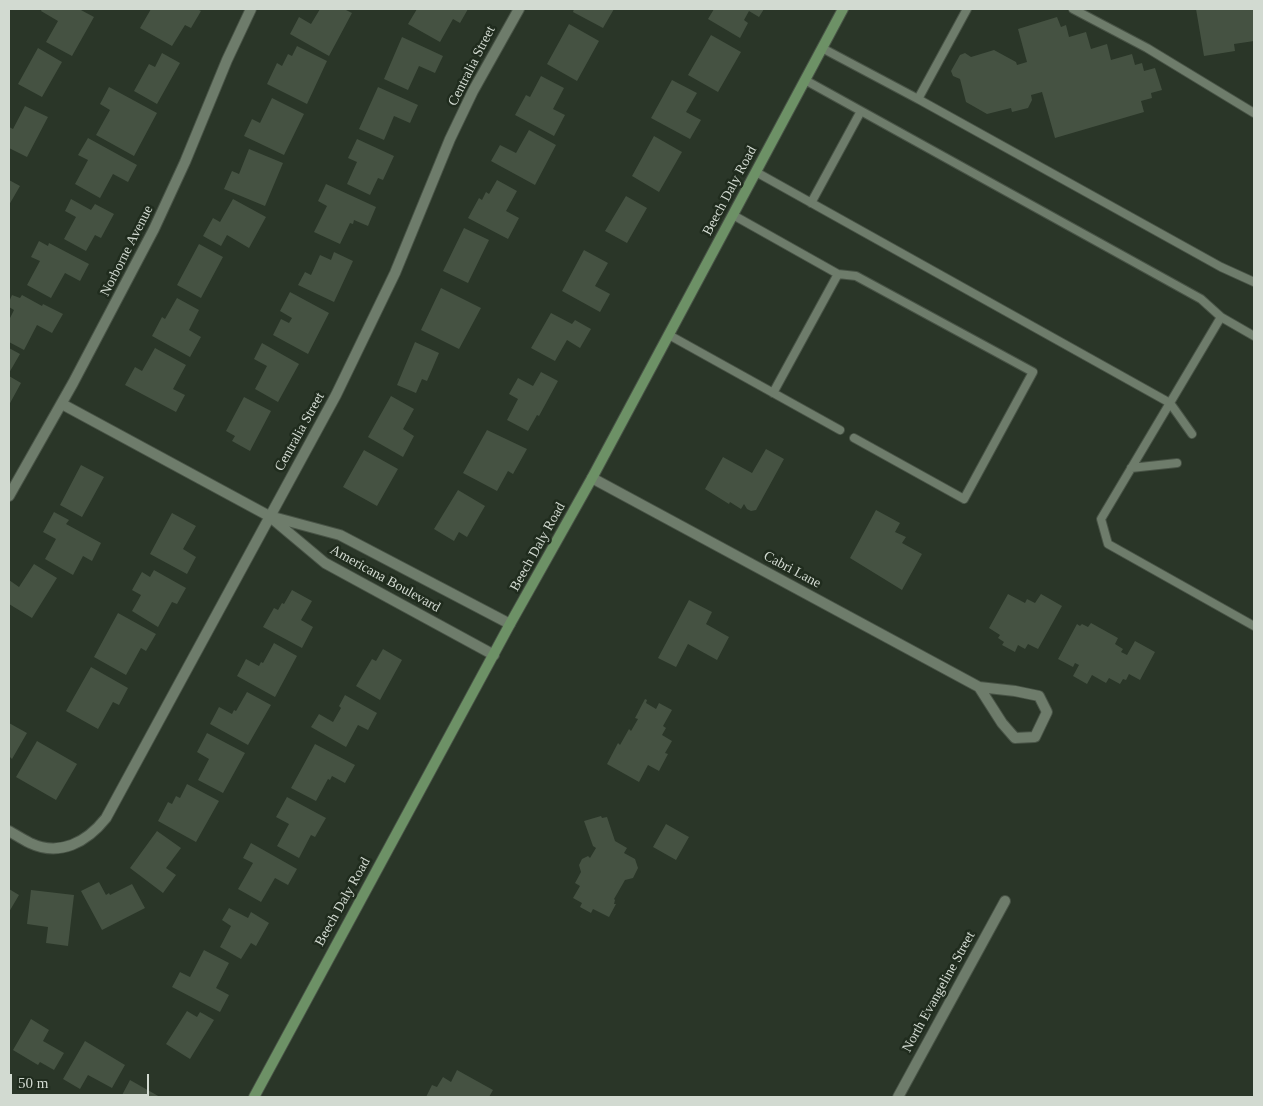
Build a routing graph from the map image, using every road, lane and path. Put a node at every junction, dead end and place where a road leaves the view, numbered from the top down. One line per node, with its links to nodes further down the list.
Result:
1 (251, 9): 21 (street, Norborne Avenue)
2 (519, 9): 29 (street, Centralia Street)
3 (843, 9): 6 (main road, Beech Daly Road)
4 (967, 9): 8 (lane)
5 (1073, 9): 10 (lane)
6 (822, 48): 7 (main road, Beech Daly Road); 8 (lane)
7 (805, 80): 9 (lane); 11 (main road, Beech Daly Road)
8 (918, 99): 15 (lane)
9 (861, 111): 12 (lane); 16 (lane)
10 (1254, 113)
11 (756, 172): 12 (lane); 13 (main road, Beech Daly Road)
12 (811, 203): 20 (lane)
13 (733, 215): 14 (lane); 17 (main road, Beech Daly Road)
14 (838, 274): 19 (lane); 24 (lane)
15 (1254, 282)
16 (1221, 317): 18 (lane); 20 (lane)
17 (669, 335): 19 (lane); 27 (main road, Beech Daly Road)
18 (1254, 336)
19 (773, 392): 22 (lane)
20 (1170, 403): 23 (lane); 26 (lane)
21 (62, 404): 28 (street, Norborne Avenue); 29 (street, Americana Boulevard)
22 (840, 430)
23 (1192, 434)
24 (854, 438)
25 (1177, 463): 26 (lane)
26 (1131, 468): 31 (lane)
27 (592, 478): 30 (main road, Beech Daly Road); 33 (street, Cabri Lane)
28 (9, 496)
29 (269, 516): 30 (street, Americana Boulevard); 32 (street, Americana Boulevard); 34 (street, Centralia Street)
30 (510, 624): 32 (main road, Beech Daly Road)
31 (1254, 626)
32 (494, 655): 36 (main road, Beech Daly Road)
33 (979, 688): 33 (street, Cabri Lane)
34 (9, 831)
35 (1005, 901): 37 (street, North Evangeline Street)
36 (254, 1097)
37 (898, 1097)

